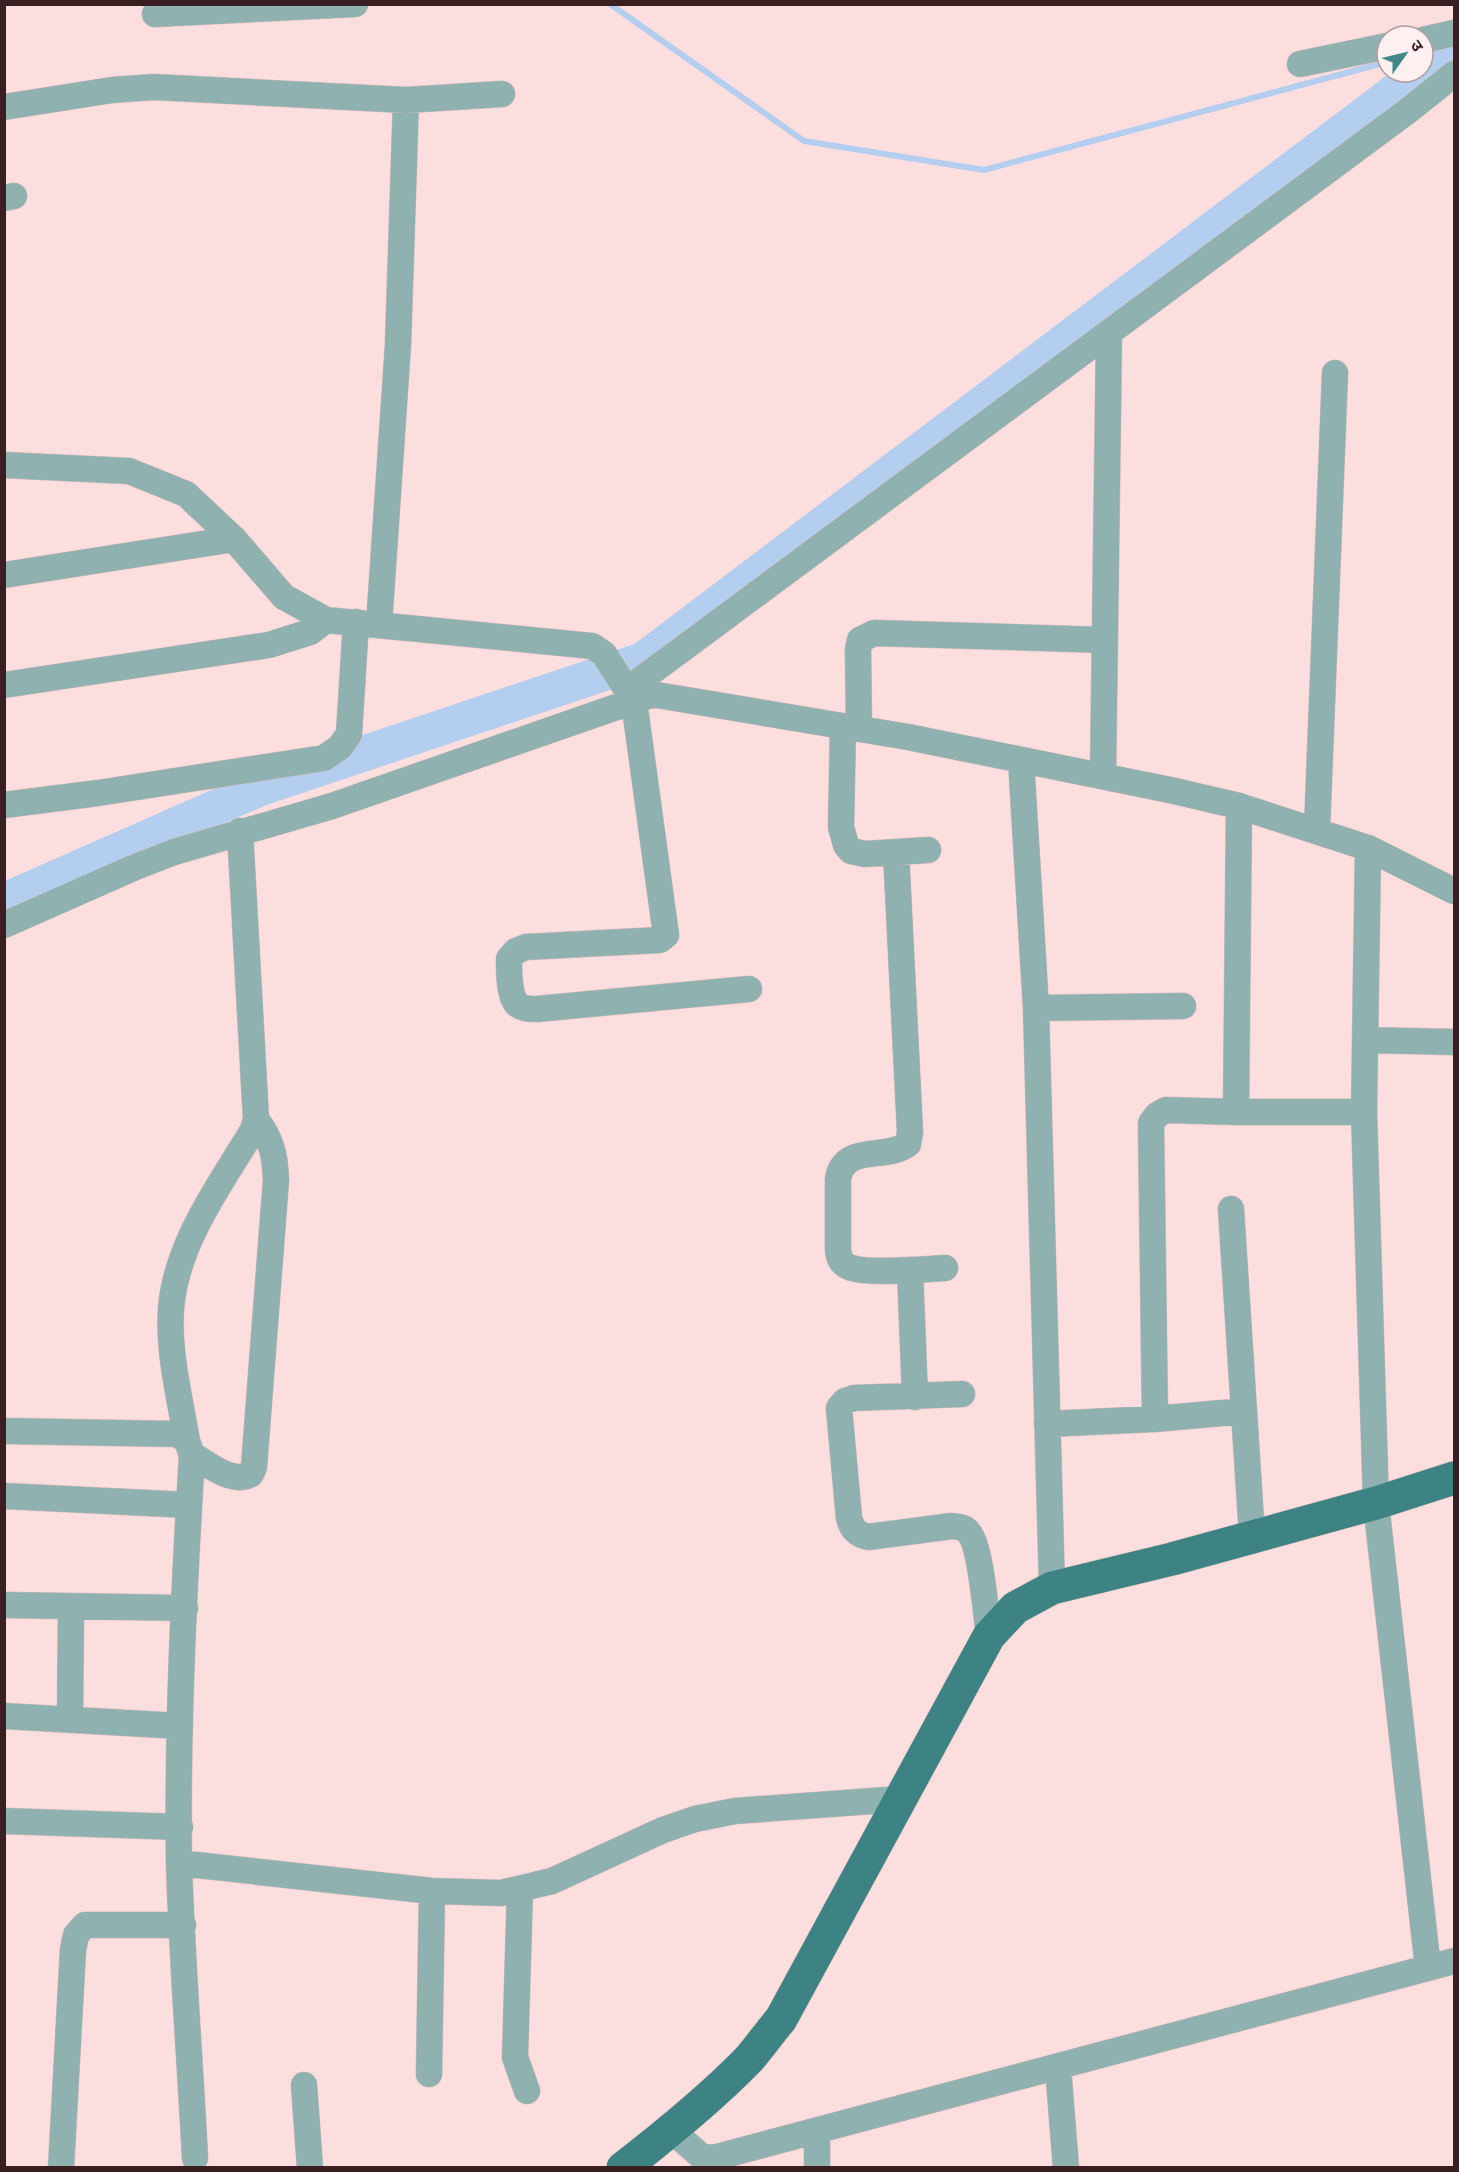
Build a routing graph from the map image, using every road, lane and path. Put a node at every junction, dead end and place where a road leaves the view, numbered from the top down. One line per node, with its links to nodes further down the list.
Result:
1 (355, 4): 2 (street)
2 (268, 7): 3 (street)
3 (155, 14)
4 (1455, 33): 5 (street)
5 (1435, 37)
6 (1375, 48): 7 (street)
7 (1300, 64)
8 (1455, 74): 12 (street)
9 (502, 94): 10 (street)
10 (406, 100): 11 (street); 18 (street)
11 (4, 107)
12 (1109, 334): 19 (street); 21 (street)
13 (1335, 373): 27 (street)
14 (4, 465): 15 (street)
15 (234, 539): 16 (street); 17 (street)
16 (4, 575)
17 (326, 620): 18 (street); 20 (street)
18 (368, 624): 21 (street); 25 (street)
19 (1105, 640): 22 (street); 24 (street)
20 (4, 685)
21 (629, 686): 22 (street); 28 (street); 34 (street)
22 (851, 727): 23 (street); 31 (street)
23 (1022, 760): 24 (street); 36 (street)
24 (1103, 776): 26 (street)
25 (4, 805)
26 (1239, 806): 27 (street); 39 (street)
27 (1317, 830): 29 (street)
28 (240, 831): 33 (street); 41 (street)
29 (1368, 848): 32 (street); 37 (street)
30 (928, 850): 31 (street)
31 (896, 852): 44 (street)
32 (1455, 891)
33 (4, 925)
34 (749, 989)
35 (1184, 1006): 36 (street)
36 (1036, 1008): 49 (street)
37 (1365, 1040): 38 (street); 40 (street)
38 (1455, 1042)
39 (1236, 1112): 40 (street); 48 (street)
40 (1364, 1112): 54 (street)
41 (256, 1119): 51 (street); 51 (street)
42 (1231, 1209): 47 (street)
43 (945, 1268): 44 (street)
44 (910, 1270): 46 (street)
45 (962, 1394): 46 (street)
46 (915, 1397): 61 (street)
47 (1244, 1411): 48 (street); 56 (street)
48 (1155, 1419): 49 (street)
49 (1047, 1424): 57 (street)
50 (4, 1431): 51 (street)
51 (190, 1448): 55 (street)
52 (1455, 1478): 54 (main road)
53 (4, 1496): 55 (street)
54 (1376, 1503): 56 (main road); 73 (street)
55 (189, 1505): 60 (street)
56 (1252, 1536): 57 (main road)
57 (1052, 1588): 61 (main road)
58 (4, 1605): 59 (street)
59 (71, 1606): 60 (street); 63 (street)
60 (185, 1608): 64 (street)
61 (989, 1636): 65 (main road)
62 (4, 1716): 63 (street)
63 (70, 1720): 64 (street)
64 (180, 1726): 67 (street)
65 (900, 1799): 69 (street); 78 (main road)
66 (4, 1821): 67 (street)
67 (180, 1827): 68 (street)
68 (180, 1863): 70 (street); 71 (street)
69 (520, 1889): 70 (street); 77 (street)
70 (432, 1891): 75 (street)
71 (183, 1925): 80 (street); 82 (street)
72 (1455, 1961): 73 (street)
73 (1428, 1968): 74 (street)
74 (1058, 2067): 79 (street); 86 (street)
75 (429, 2074)
76 (304, 2085): 83 (street)
77 (527, 2091)
78 (671, 2130): 81 (street); 84 (main road)
79 (817, 2131): 81 (street); 85 (street)
80 (195, 2158)
81 (707, 2163)
82 (61, 2168)
83 (310, 2168)
84 (623, 2168)
85 (818, 2168)
86 (1066, 2168)

